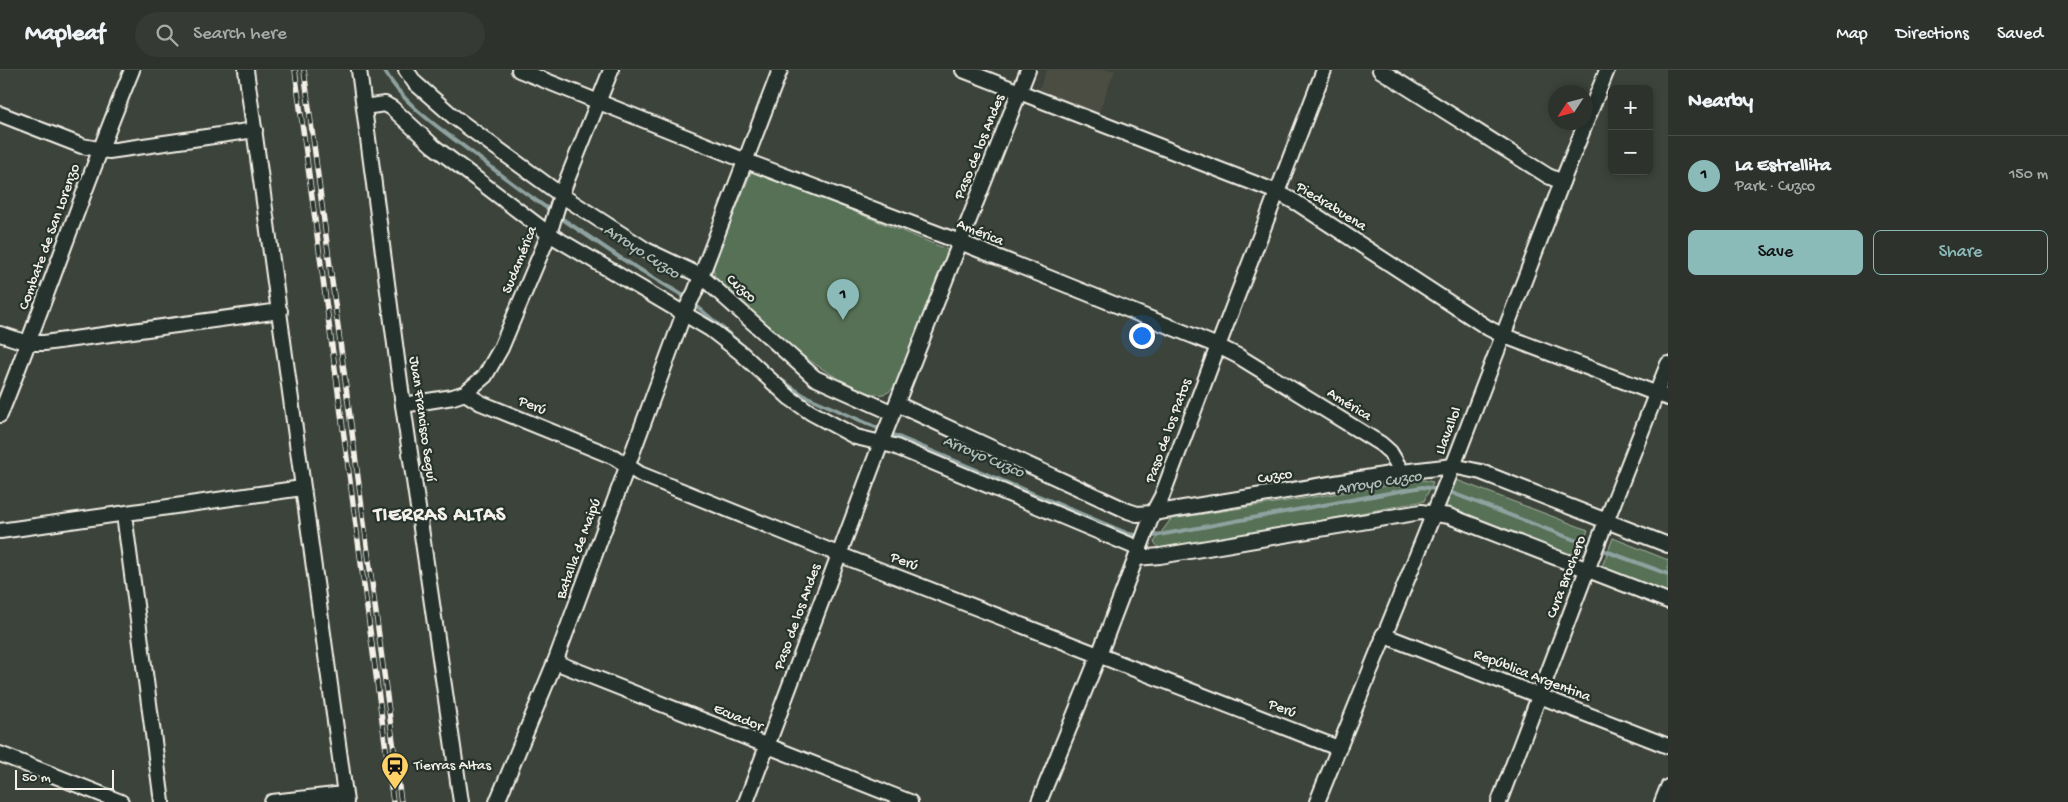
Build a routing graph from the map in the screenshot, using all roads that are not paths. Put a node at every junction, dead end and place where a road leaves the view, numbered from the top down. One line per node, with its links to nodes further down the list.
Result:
1 (132, 70): 18 (street, Combate de San Lorenzo)
2 (246, 70): 17 (street)
3 (359, 70): 15 (street, Juan Francisco Seguí)
4 (406, 70): 22 (street, Cuzco)
5 (519, 70): 14 (street, América)
6 (611, 70): 14 (street, Sudamérica)
7 (780, 70): 19 (street)
8 (963, 70): 13 (street, Piedrabuena)
9 (1028, 70): 13 (street, Paso de los Andes)
10 (1324, 70): 21 (street, Paso de los Patos)
11 (1380, 70): 20 (street)
12 (1607, 70): 20 (street, Llavallol)
13 (1020, 92): 21 (street, Piedrabuena); 24 (street, Paso de los Andes)
14 (599, 102): 19 (street, América); 22 (street, Sudamérica)
15 (364, 107): 23 (street); 35 (street, Juan Francisco Seguí)
16 (0, 114): 18 (street)
17 (255, 130): 18 (street); 27 (street)
18 (99, 150): 30 (street, Combate de San Lorenzo)
19 (746, 162): 24 (street, América); 25 (street)
20 (1562, 182): 29 (street, Llavallol)
21 (1277, 192): 29 (street, Piedrabuena); 31 (street, Paso de los Patos)
22 (560, 200): 23 (street, Sudamérica); 25 (street, Cuzco)
23 (550, 230): 26 (street); 33 (street, Sudamérica)
24 (960, 242): 31 (street, América); 36 (street, Paso de los Andes)
25 (701, 276): 26 (street, Batalla de Maipú); 36 (street, Cuzco)
26 (685, 310): 38 (street); 39 (street, Batalla de Maipú)
27 (280, 311): 30 (street); 42 (street)
28 (0, 334): 30 (street)
29 (1502, 336): 34 (street, Piedrabuena); 41 (street, Llavallol)
30 (28, 343): 37 (street, Combate de San Lorenzo)
31 (1218, 346): 40 (street, América); 44 (street, Paso de los Patos)
32 (1668, 364): 34 (street, Cura Brochero)
33 (465, 393): 35 (street, Sudamérica); 39 (street, Perú)
34 (1662, 396): 46 (street, Cura Brochero)
35 (403, 406): 66 (street, Juan Francisco Seguí)
36 (895, 408): 38 (street, Paso de los Andes); 44 (street, Cuzco)
37 (0, 415)
38 (884, 435): 49 (street); 50 (street, Paso de los Andes)
39 (626, 466): 50 (street, Perú); 55 (street, Batalla de Maipú)
40 (1402, 472): 41 (street, Cuzco); 44 (street, Cuzco)
41 (1450, 472): 43 (street, Llavallol); 46 (street, Cuzco)
42 (302, 488): 45 (street); 62 (street)
43 (1435, 507): 49 (street); 51 (street); 53 (street, Llavallol)
44 (1153, 513): 49 (street, Paso de los Patos)
45 (124, 514): 47 (street); 64 (street)
46 (1607, 520): 48 (street, Cuzco); 51 (street, Cura Brochero)
47 (0, 530)
48 (1668, 545)
49 (1140, 550): 54 (street, Paso de los Patos)
50 (838, 554): 54 (street, Perú); 58 (street, Paso de los Andes)
51 (1587, 570): 52 (street); 56 (street, Cura Brochero)
52 (1668, 601)
53 (1384, 635): 56 (street, República Argentina); 59 (street, Llavallol)
54 (1099, 655): 59 (street, Perú); 70 (street, Paso de los Patos)
55 (555, 662): 58 (street, Ecuador); 67 (street, Batalla de Maipú)
56 (1539, 696): 57 (street, República Argentina); 72 (street, Cura Brochero)
57 (1668, 746)
58 (767, 747): 68 (street, Paso de los Andes); 69 (street, Ecuador)
59 (1338, 748): 71 (street, Llavallol)
60 (0, 754): 63 (street)
61 (1668, 787): 73 (street)
62 (345, 798): 65 (street)
63 (121, 802)
64 (162, 802)
65 (272, 802)
66 (461, 802)
67 (497, 802)
68 (746, 802)
69 (910, 802)
70 (1039, 802)
71 (1317, 802)
72 (1499, 802)
73 (1662, 802)

